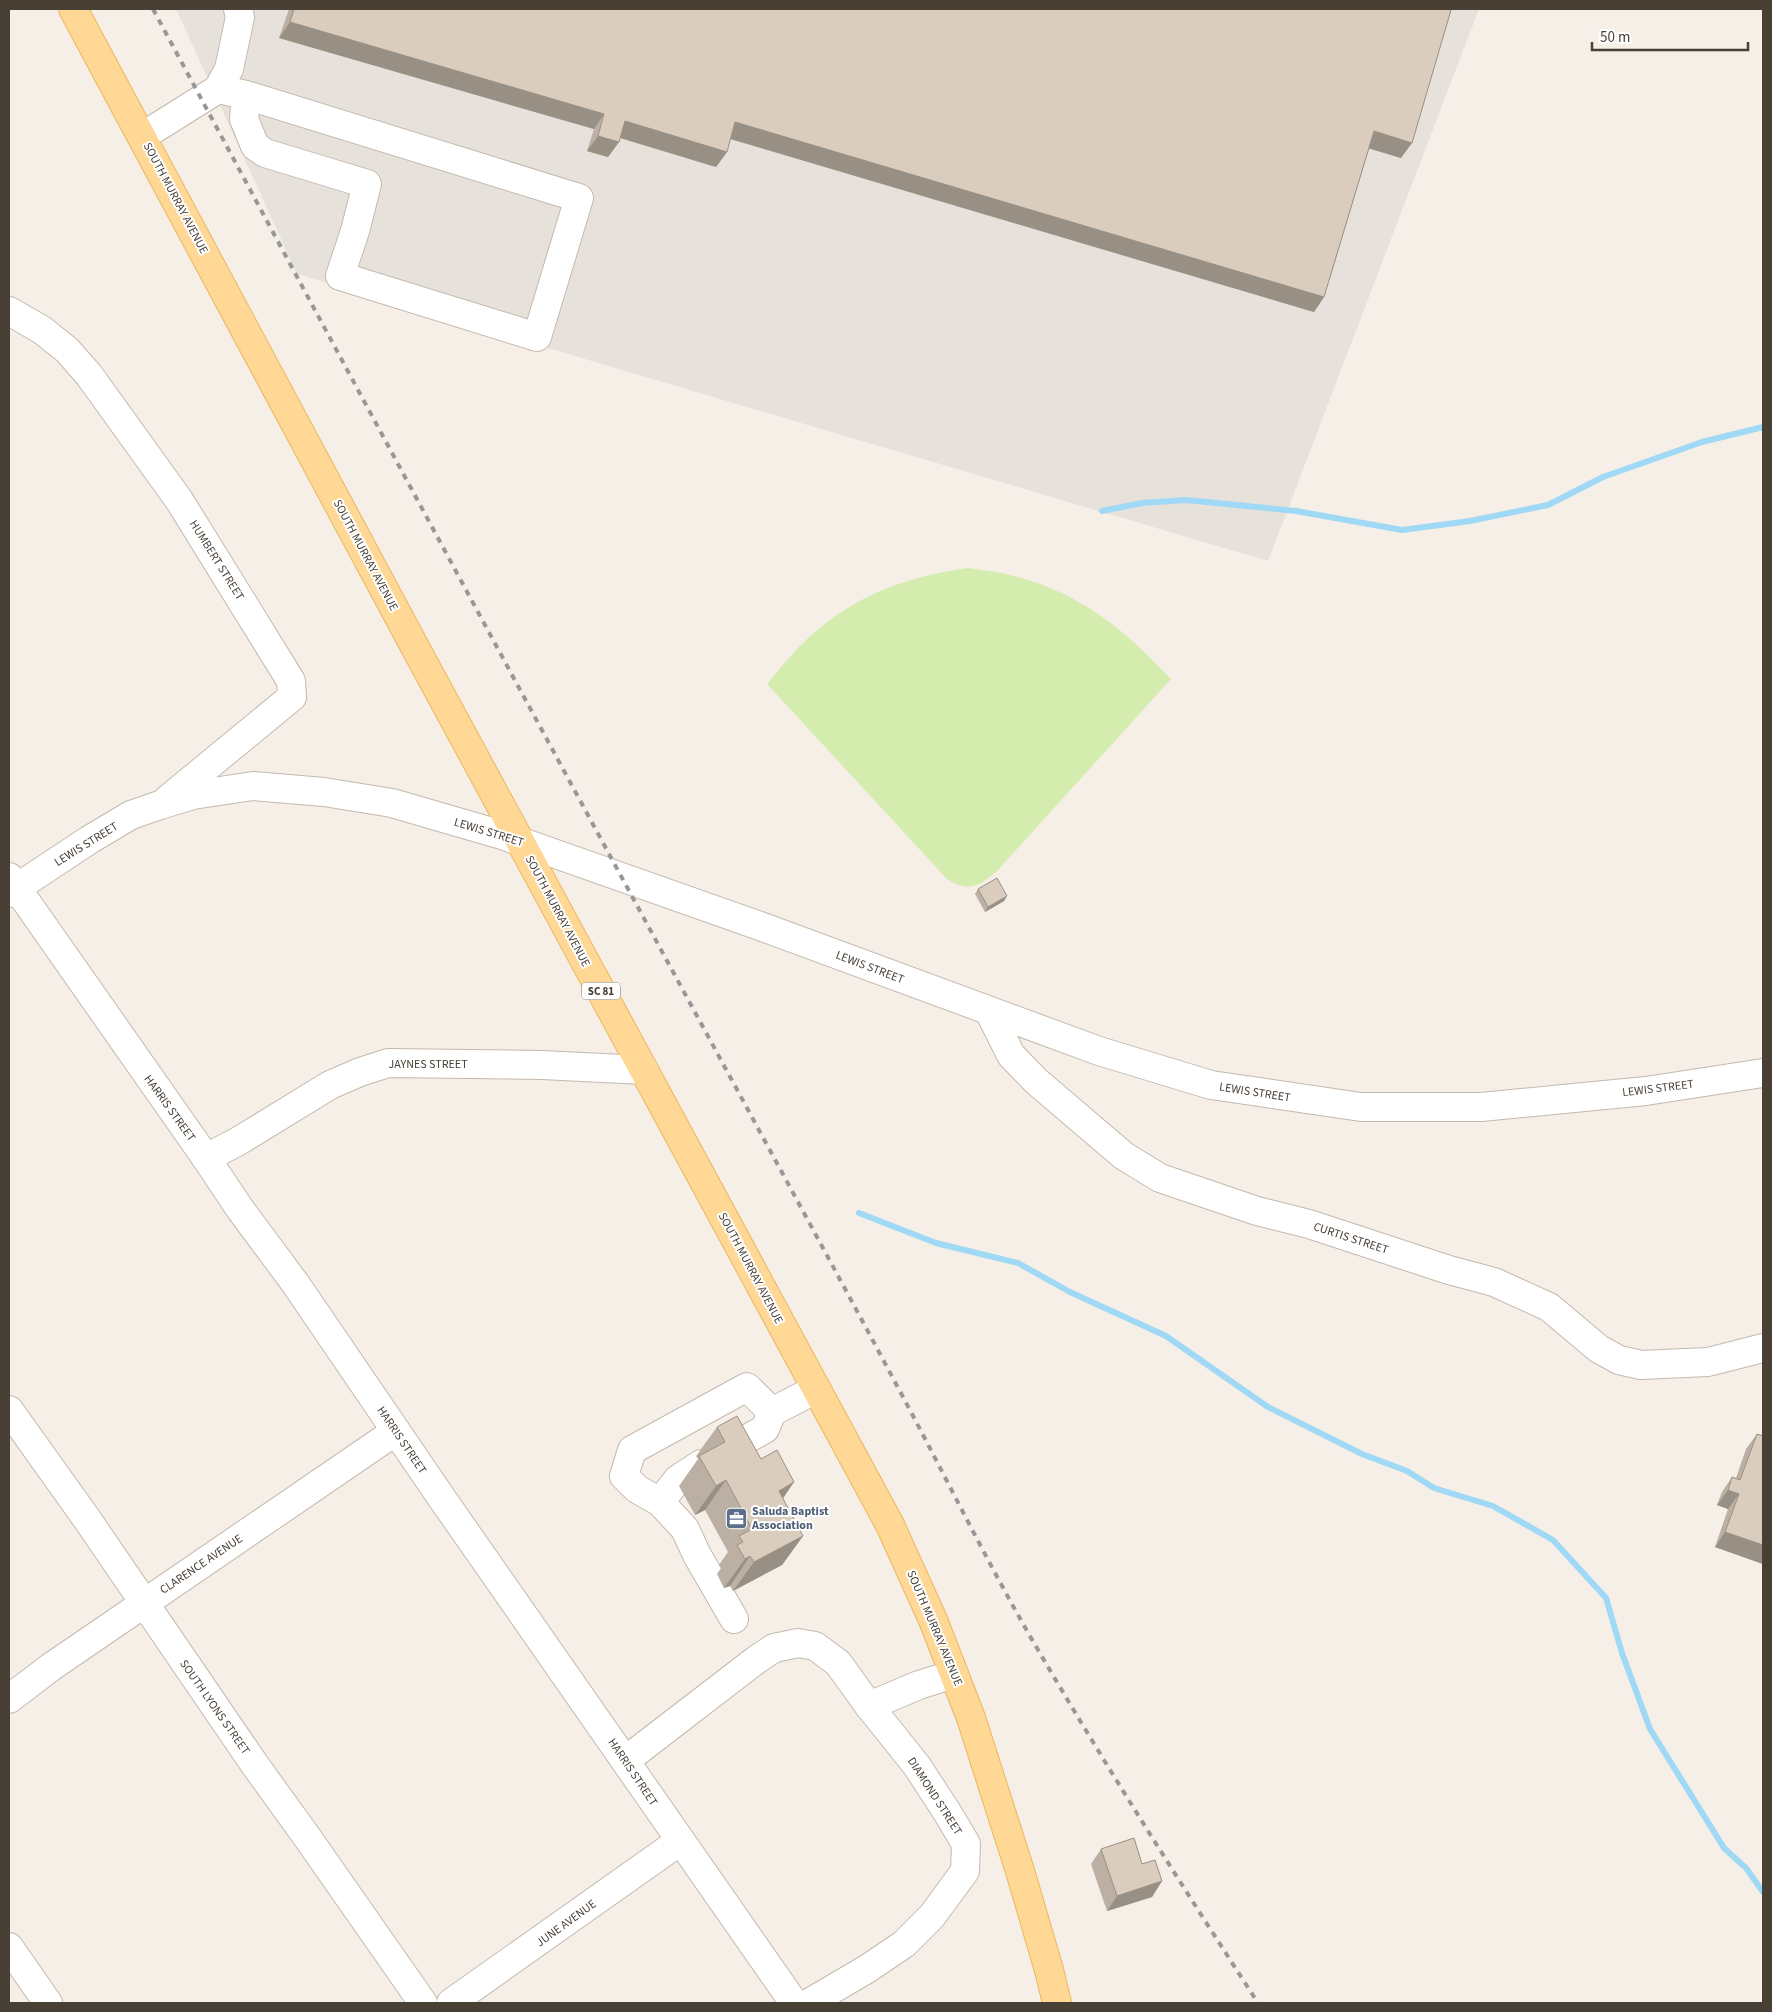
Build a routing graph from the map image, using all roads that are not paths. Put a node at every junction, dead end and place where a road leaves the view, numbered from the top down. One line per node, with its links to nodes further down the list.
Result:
1 (73, 9): 5 (main road, SOUTH MURRAY AVENUE / SC 81)
2 (238, 9): 3 (street)
3 (218, 89): 4 (street); 5 (street)
4 (246, 95): 4 (street)
5 (143, 136): 8 (main road, SOUTH MURRAY AVENUE / SC 81)
6 (9, 312): 7 (street, HUMBERT STREET)
7 (160, 805): 8 (street, LEWIS STREET); 9 (street, LEWIS STREET)
8 (520, 841): 10 (street, LEWIS STREET); 11 (main road, SOUTH MURRAY AVENUE / SC 81)
9 (11, 886): 13 (street, HARRIS STREET)
10 (989, 1011): 12 (street, LEWIS STREET); 14 (street, CURTIS STREET)
11 (644, 1070): 13 (street, JAYNES STREET); 15 (main road, SOUTH MURRAY AVENUE / SC 81)
12 (1763, 1073)
13 (206, 1158): 18 (street, HARRIS STREET)
14 (1763, 1348)
15 (816, 1389): 17 (street); 22 (main road, SOUTH MURRAY AVENUE / SC 81)
16 (9, 1410): 20 (street, SOUTH LYONS STREET)
17 (772, 1412): 19 (street); 19 (street)
18 (396, 1431): 20 (street, CLARENCE AVENUE); 25 (street, HARRIS STREET)
19 (660, 1502): 21 (street)
20 (143, 1603): 23 (street, CLARENCE AVENUE); 29 (street, SOUTH LYONS STREET)
21 (734, 1618)
22 (954, 1674): 24 (street); 33 (main road, SOUTH MURRAY AVENUE / SC 81)
23 (9, 1699)
24 (869, 1706): 25 (street, DIAMOND STREET); 32 (street, DIAMOND STREET)
25 (626, 1760): 26 (street, HARRIS STREET)
26 (680, 1841): 30 (street, JUNE AVENUE); 31 (street, HARRIS STREET)
27 (9, 1947): 28 (street)
28 (48, 2003)
29 (423, 2003)
30 (451, 2003)
31 (794, 2003)
32 (809, 2003)
33 (1057, 2003)

